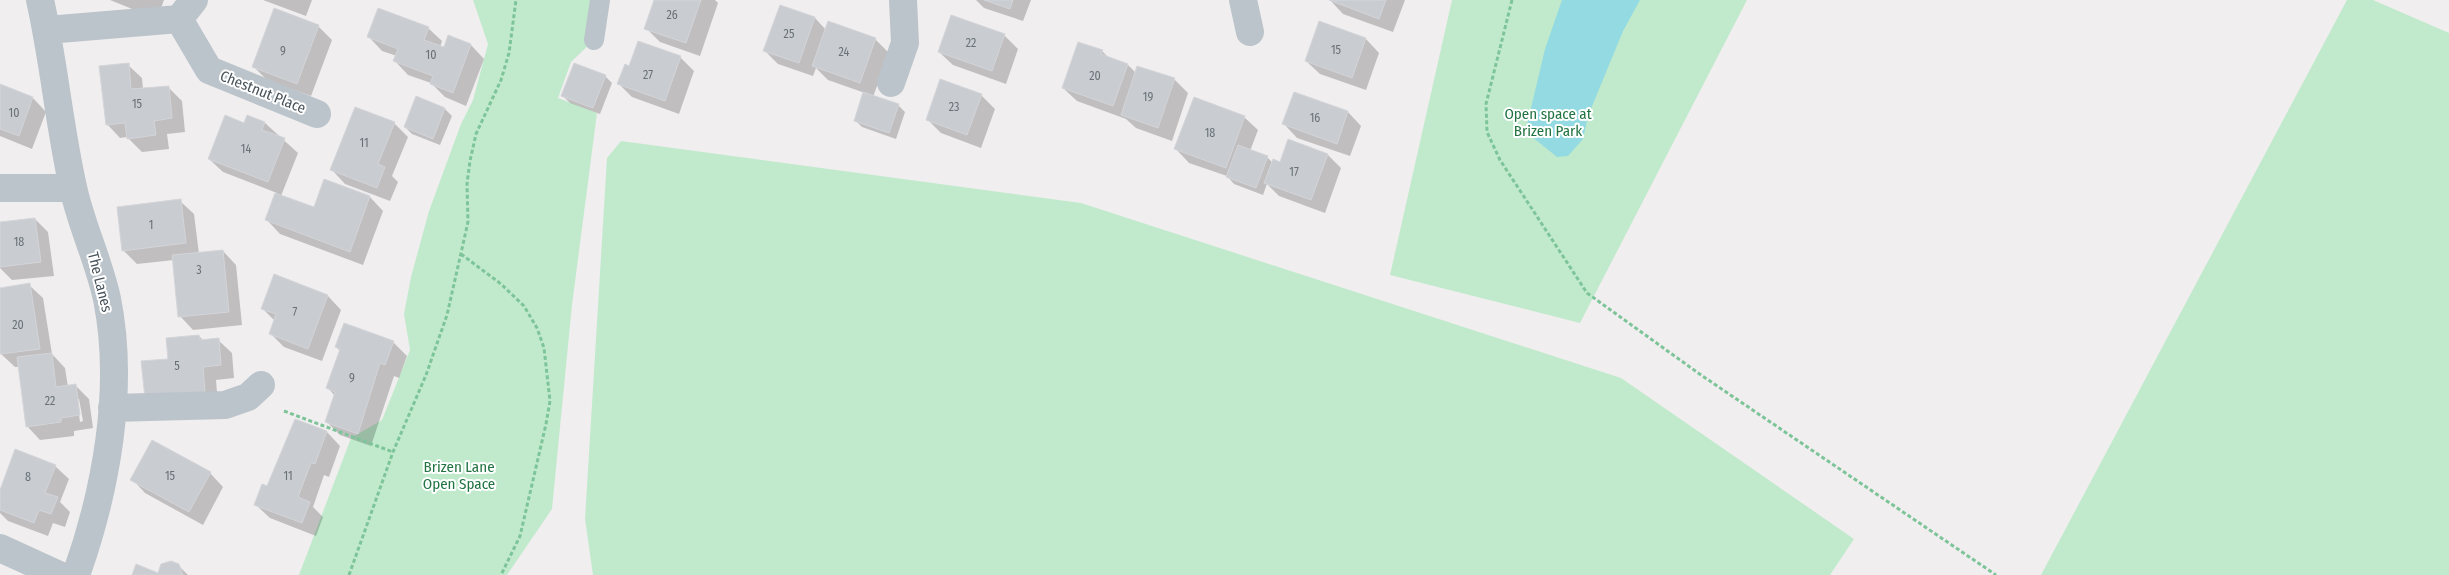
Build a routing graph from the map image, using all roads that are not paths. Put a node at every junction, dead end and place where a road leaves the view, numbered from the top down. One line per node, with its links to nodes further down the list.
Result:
1 (40, 0): 6 (street, The Lanes)
2 (600, 0): 8 (lane)
3 (903, 0): 9 (street)
4 (1243, 0): 7 (street)
5 (187, 10): 6 (street, Chestnut Place); 10 (street, Chestnut Place)
6 (47, 30): 12 (street, The Lanes)
7 (1250, 32)
8 (594, 40)
9 (891, 83)
10 (317, 114)
11 (0, 188): 12 (street)
12 (73, 188): 14 (street, The Lanes)
13 (254, 391): 14 (street)
14 (112, 408): 17 (street, The Lanes)
15 (0, 548): 16 (street)
16 (59, 575)
17 (76, 575)

